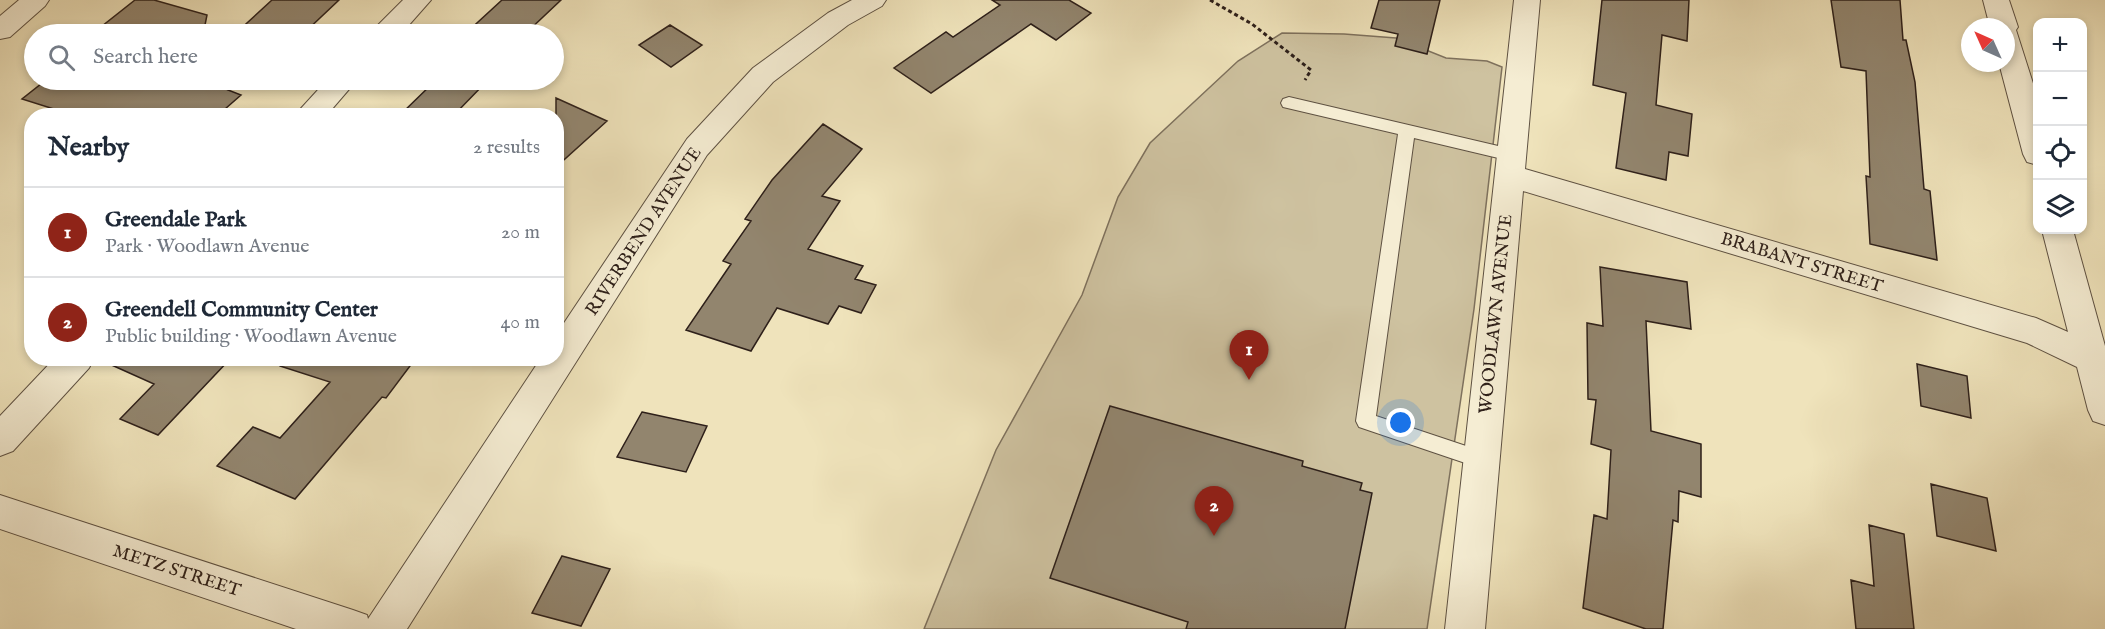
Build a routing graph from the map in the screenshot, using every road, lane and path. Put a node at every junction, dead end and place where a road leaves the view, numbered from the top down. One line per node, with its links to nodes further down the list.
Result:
1 (36, 0): 9 (street)
2 (418, 0): 8 (street)
3 (873, 0): 18 (street, RIVERBEND AVENUE)
4 (1210, 0): 12 (path)
5 (1527, 0): 16 (street, WOODLAWN AVENUE)
6 (1996, 0): 7 (street)
7 (2001, 18)
8 (395, 24)
9 (0, 30)
10 (2015, 70): 15 (street)
11 (333, 90): 13 (street)
12 (1289, 103): 14 (lane)
13 (316, 108)
14 (1407, 130): 16 (lane); 24 (lane)
15 (2033, 139)
16 (1510, 165): 19 (street, BRABANT STREET); 24 (street, WOODLAWN AVENUE)
17 (2059, 234): 19 (street)
18 (564, 352)
19 (2098, 362): 22 (street)
20 (69, 366): 23 (street)
21 (555, 366): 27 (street, RIVERBEND AVENUE)
22 (2105, 410)
23 (0, 440)
24 (1480, 459): 28 (street, WOODLAWN AVENUE)
25 (0, 512): 26 (street, METZ STREET)
26 (353, 629)
27 (384, 629)
28 (1465, 629)

